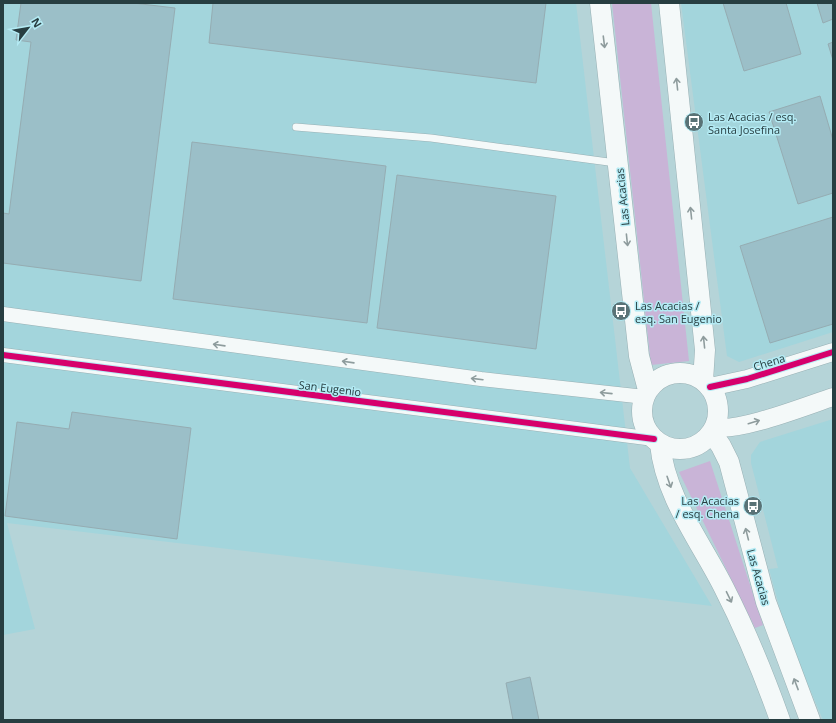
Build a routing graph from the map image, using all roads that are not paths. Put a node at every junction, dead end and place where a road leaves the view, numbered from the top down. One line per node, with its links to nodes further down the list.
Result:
1 (600, 3): 4 (main road, Las Acacias, one-way to 4)
2 (669, 3): 8 (main road, one-way to 2)
3 (296, 127): 4 (lane)
4 (618, 164): 9 (main road, Las Acacias, one-way to 9)
5 (3, 314): 9 (street, one-way to 5)
6 (833, 352): 8 (street, Chena)
7 (3, 355): 12 (street, San Eugenio)
8 (707, 384): 9 (main road); 11 (main road)
9 (646, 394): 12 (main road)
10 (833, 397): 11 (street, one-way to 10)
11 (714, 430): 12 (main road); 14 (main road, Las Acacias, one-way to 11)
12 (657, 442): 13 (main road, one-way to 13)
13 (780, 720)
14 (810, 720)

